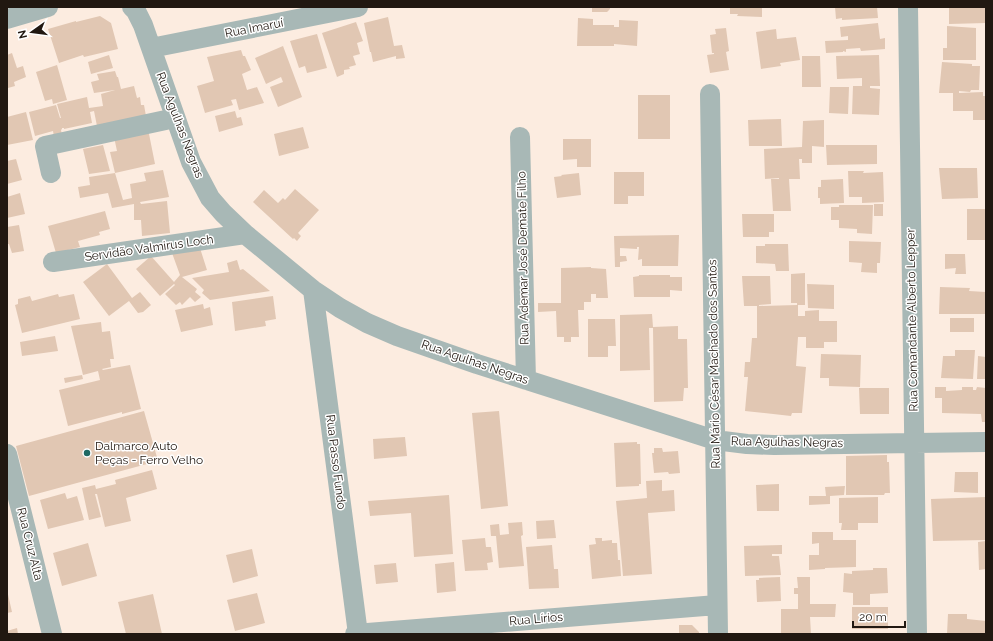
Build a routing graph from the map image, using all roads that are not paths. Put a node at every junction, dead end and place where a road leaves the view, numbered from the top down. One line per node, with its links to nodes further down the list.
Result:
1 (48, 7): 5 (street)
2 (132, 7): 6 (street, Rua Agulhas Negras)
3 (358, 7): 6 (street, Rua Imaruí)
4 (908, 7): 17 (street, Rua Comandante Alberto Lepper)
5 (7, 20)
6 (151, 48): 8 (street, Rua Agulhas Negras)
7 (710, 94): 15 (street, Rua Mário César Machado dos Santos)
8 (175, 118): 10 (street); 11 (street, Rua Agulhas Negras)
9 (520, 137): 14 (street, Rua Ademar José Demate Filho)
10 (51, 173)
11 (245, 234): 12 (street, Servidão Valmirus Loch); 13 (street, Rua Agulhas Negras)
12 (53, 262)
13 (313, 290): 14 (street, Rua Agulhas Negras); 21 (street, Rua Passo Fundo)
14 (526, 380): 15 (street, Rua Agulhas Negras)
15 (715, 440): 17 (street, Rua Agulhas Negras); 19 (street, Rua Mário César Machado dos Santos)
16 (986, 442): 17 (street, Rua Agulhas Negras)
17 (914, 443): 23 (street, Rua Comandante Alberto Lepper)
18 (7, 454): 20 (street, Rua Cruz Alta)
19 (717, 605): 21 (street, Rua Lírios); 22 (street, Rua Mário César Machado dos Santos)
20 (52, 634)
21 (357, 634)
22 (718, 634)
23 (917, 634)

